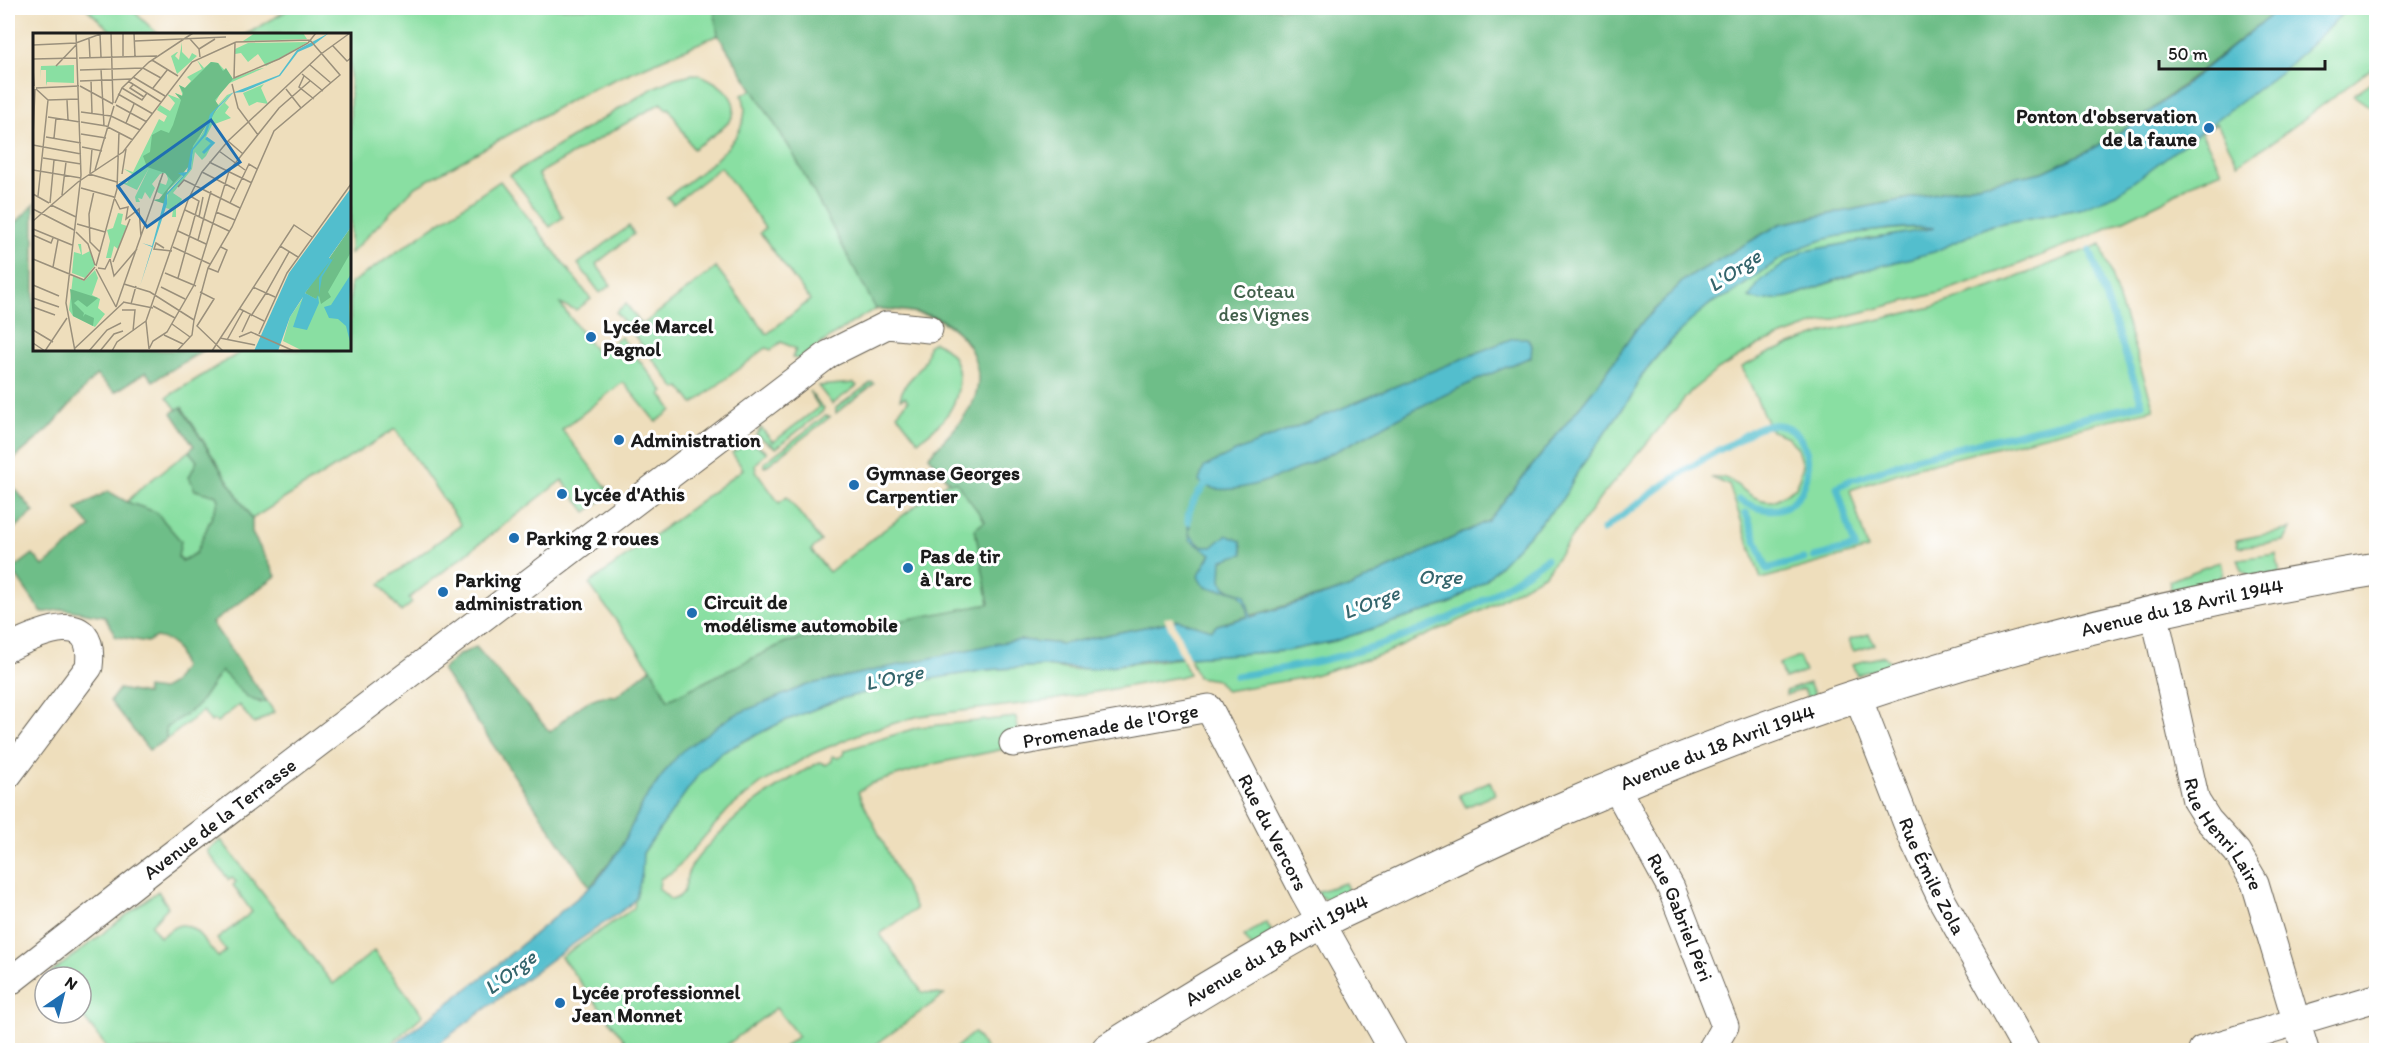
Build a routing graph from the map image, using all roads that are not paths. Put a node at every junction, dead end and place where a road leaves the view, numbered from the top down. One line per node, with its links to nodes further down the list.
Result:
1 (929, 329): 11 (street, Avenue de la Terrasse)
2 (2376, 569): 3 (street, Avenue du 18 Avril 1944)
3 (2154, 612): 5 (street, Avenue du 18 Avril 1944); 13 (street, Rue Henri Laire)
4 (8, 648): 8 (street)
5 (1857, 695): 9 (street, Avenue du 18 Avril 1944); 17 (street, Rue Émile Zola)
6 (1209, 708): 7 (street, Promenade de l'Orge); 10 (street, Rue du Vercors)
7 (1014, 743)
8 (8, 775)
9 (1615, 786): 10 (street, Avenue du 18 Avril 1944); 16 (street, Rue Gabriel Péri)
10 (1322, 922): 14 (street, Avenue du 18 Avril 1944); 15 (street, Rue du Vercors)
11 (8, 983)
12 (2376, 998): 13 (street)
13 (2297, 1021): 18 (street); 19 (street, Rue Henri Laire)
14 (1111, 1050)
15 (1393, 1050)
16 (1711, 1050)
17 (2026, 1050)
18 (2202, 1050)
19 (2305, 1050)

